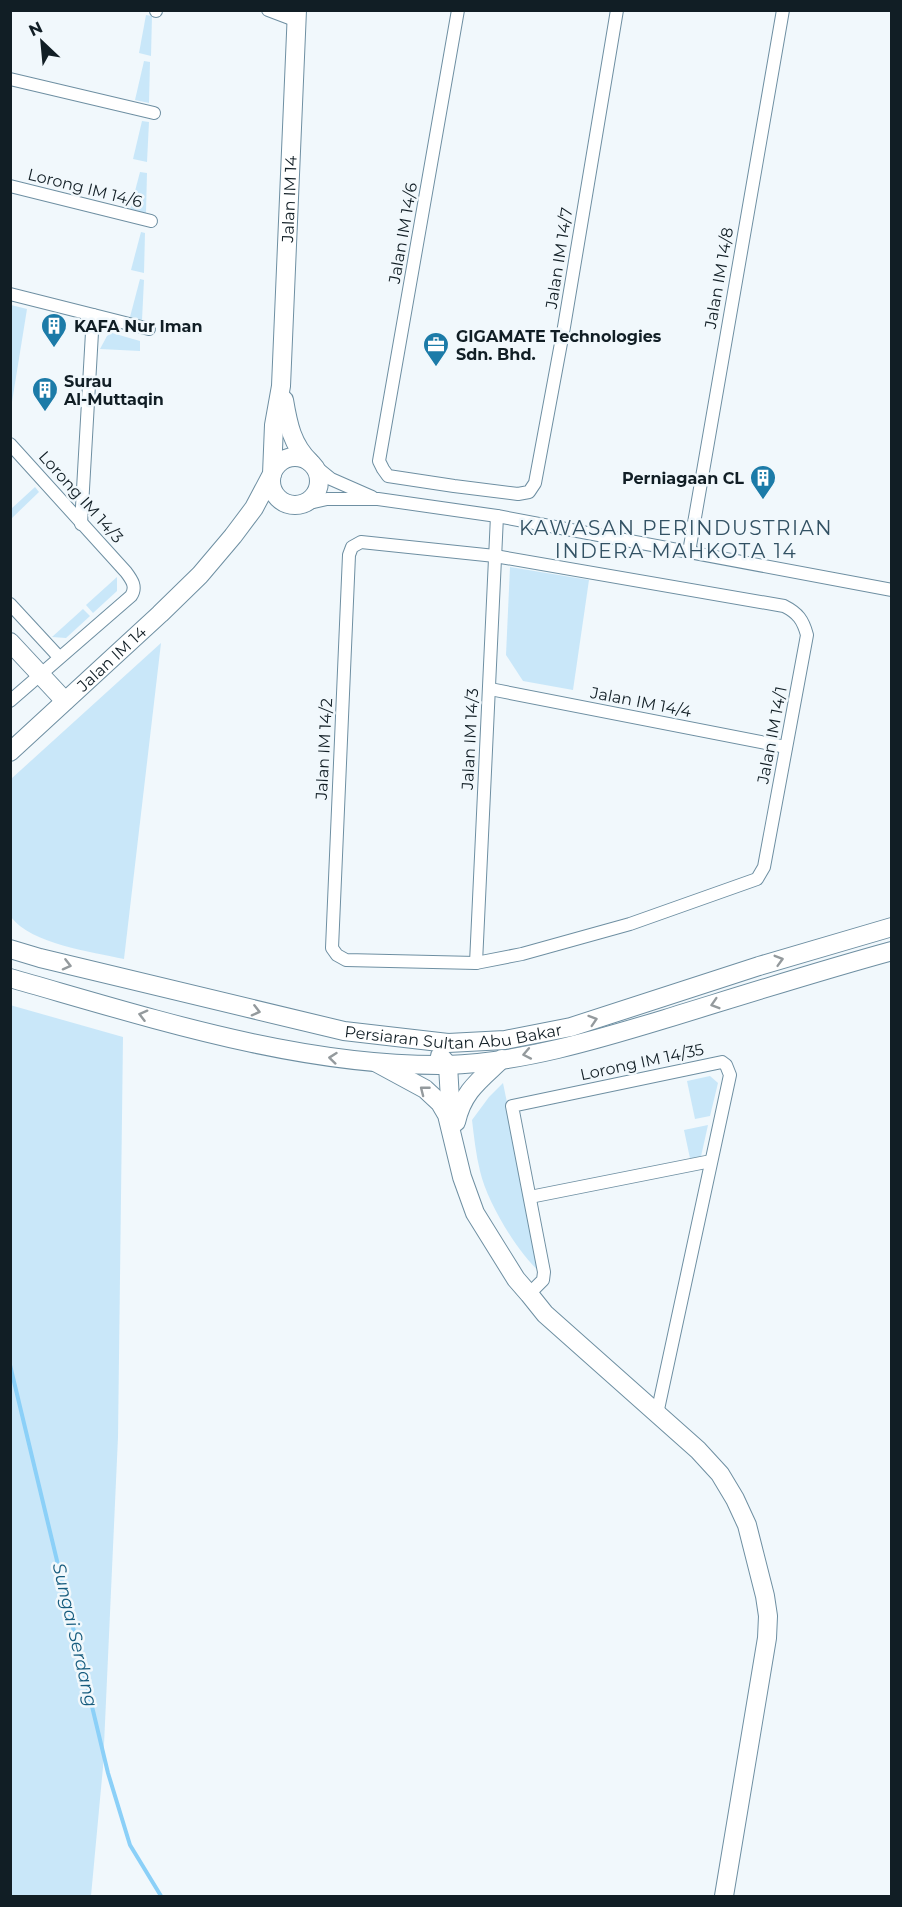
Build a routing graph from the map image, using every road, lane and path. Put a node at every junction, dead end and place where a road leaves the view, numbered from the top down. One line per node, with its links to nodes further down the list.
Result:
1 (268, 10): 5 (street)
2 (458, 10): 15 (street, Jalan IM 14/6)
3 (616, 10): 15 (street, Jalan IM 14/7)
4 (783, 10): 23 (street, Jalan IM 14/8)
5 (297, 16): 13 (street, Jalan IM 14)
6 (10, 79): 7 (street)
7 (154, 113)
8 (10, 186): 9 (street, Lorong IM 14/6)
9 (151, 221)
10 (10, 294): 11 (street)
11 (93, 315): 12 (street); 21 (street)
12 (149, 329)
13 (281, 386): 16 (street); 17 (street)
14 (10, 444): 21 (street, Lorong IM 14/3)
15 (379, 461)
16 (310, 462): 17 (street); 18 (street); 19 (street)
17 (272, 474): 19 (street); 22 (street, Jalan IM 14)
18 (378, 499): 19 (street); 20 (street)
19 (300, 506): 22 (street, Jalan IM 14)
20 (497, 516): 23 (street); 24 (street, Jalan IM 14/3)
21 (81, 524): 28 (street, Lorong IM 14/3)
22 (233, 536): 32 (street, Jalan IM 14)
23 (689, 552): 25 (street)
24 (495, 556): 30 (street, Jalan IM 14/3); 33 (street, Jalan IM 14/1); 40 (street, Jalan IM 14/2)
25 (891, 590)
26 (10, 604): 28 (street)
27 (10, 642): 29 (street)
28 (59, 657): 29 (street)
29 (40, 674): 31 (street); 32 (street)
30 (490, 689): 33 (street, Jalan IM 14/4); 40 (street, Jalan IM 14/3)
31 (10, 701)
32 (65, 701): 34 (street, Jalan IM 14)
33 (786, 747): 40 (street, Jalan IM 14/1)
34 (10, 752)
35 (891, 927): 42 (street, Persiaran Sultan Abu Bakar, one-way to 35)
36 (10, 938): 39 (street)
37 (10, 949): 39 (street, Persiaran Sultan Abu Bakar)
38 (891, 951): 43 (street, Persiaran Sultan Abu Bakar, one-way to 43)
39 (40, 958): 42 (street, Persiaran Sultan Abu Bakar, one-way to 42)
40 (476, 963)
41 (10, 978): 44 (street, Persiaran Sultan Abu Bakar, one-way to 41)
42 (398, 1038): 45 (street)
43 (502, 1059): 45 (street, Persiaran Sultan Abu Bakar); 46 (street)
44 (377, 1063): 45 (street, Persiaran Sultan Abu Bakar); 46 (street, one-way to 44)
45 (448, 1065): 46 (street)
46 (452, 1135): 49 (street)
47 (711, 1161): 48 (street); 48 (street, Lorong IM 14/35); 50 (street, Lorong IM 14/35)
48 (530, 1197): 49 (street, Lorong IM 14/35)
49 (529, 1294): 50 (street)
50 (657, 1414): 51 (street)
51 (724, 1896)

